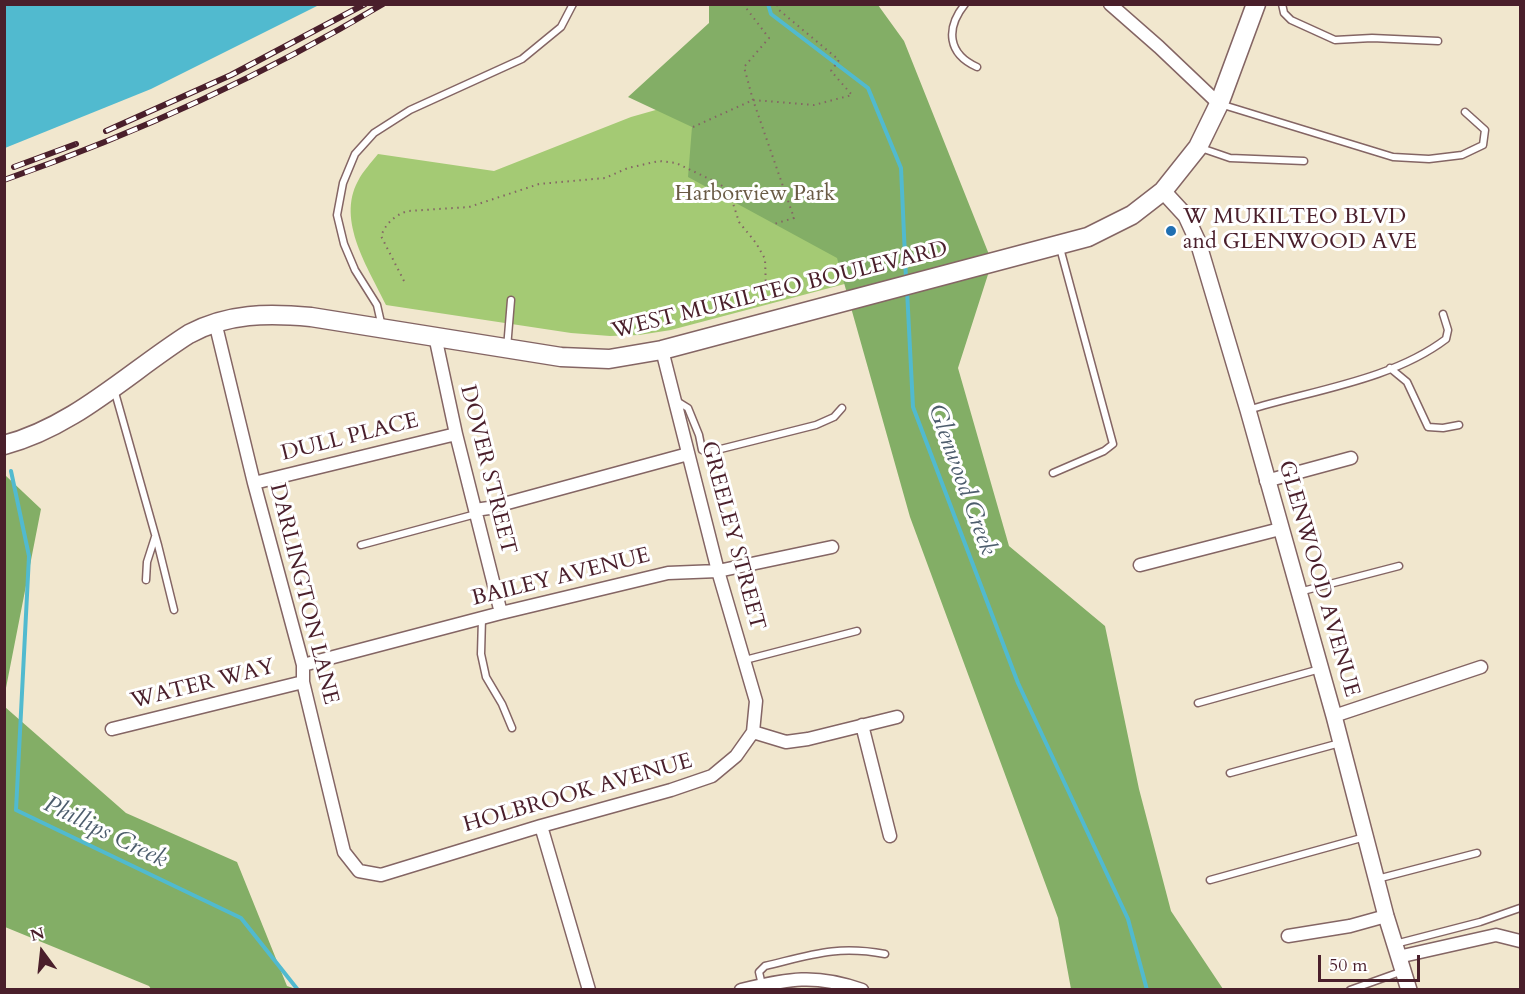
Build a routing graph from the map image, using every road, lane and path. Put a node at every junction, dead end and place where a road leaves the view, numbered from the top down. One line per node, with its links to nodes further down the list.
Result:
1 (573, 4): 24 (lane)
2 (743, 4): 10 (path)
3 (777, 4): 10 (path)
4 (965, 4): 9 (lane)
5 (1110, 4): 11 (street)
6 (1256, 4): 11 (main road, WEST MUKILTEO BOULEVARD)
7 (1282, 4): 8 (lane)
8 (1438, 41)
9 (977, 67)
10 (753, 100): 13 (path); 17 (path)
11 (1220, 104): 12 (lane); 14 (main road, WEST MUKILTEO BOULEVARD)
12 (1465, 112)
13 (693, 127)
14 (1198, 147): 15 (lane); 16 (main road, WEST MUKILTEO BOULEVARD)
15 (1304, 161)
16 (1163, 191): 18 (main road, WEST MUKILTEO BOULEVARD); 32 (street, GLENWOOD AVENUE)
17 (774, 224)
18 (1059, 245): 27 (main road, WEST MUKILTEO BOULEVARD); 38 (lane)
19 (404, 281): 20 (path)
20 (766, 289)
21 (511, 300): 26 (lane)
22 (1443, 314): 28 (lane)
23 (216, 322): 24 (main road, WEST MUKILTEO BOULEVARD); 29 (main road, WEST MUKILTEO BOULEVARD); 40 (street, DARLINGTON LANE)
24 (382, 327): 25 (main road, WEST MUKILTEO BOULEVARD)
25 (435, 336): 26 (main road, WEST MUKILTEO BOULEVARD); 34 (street, DOVER STREET)
26 (507, 348): 27 (main road, WEST MUKILTEO BOULEVARD)
27 (662, 350): 30 (street, GREELEY STREET)
28 (1390, 368): 32 (lane); 33 (lane)
29 (113, 386): 35 (main road, WEST MUKILTEO BOULEVARD); 43 (lane)
30 (674, 400): 31 (lane); 36 (street, GREELEY STREET)
31 (842, 408)
32 (1248, 410): 39 (street, GLENWOOD AVENUE)
33 (1459, 425)
34 (456, 434): 40 (street, DULL PLACE); 41 (street, DOVER STREET)
35 (4, 445)
36 (688, 454): 41 (street); 48 (street, GREELEY STREET)
37 (1351, 458): 39 (street)
38 (1053, 473)
39 (1266, 481): 42 (street, GLENWOOD AVENUE)
40 (254, 483): 56 (street, DARLINGTON LANE)
41 (475, 512): 44 (lane); 52 (street, DOVER STREET)
42 (1280, 529): 46 (street); 50 (street, GLENWOOD AVENUE)
43 (156, 537): 49 (lane); 51 (lane)
44 (361, 545)
45 (832, 547): 48 (street, BAILEY AVENUE)
46 (1140, 565)
47 (1399, 566): 50 (lane)
48 (718, 572): 52 (street, BAILEY AVENUE); 55 (street, GREELEY STREET)
49 (146, 580)
50 (1298, 592): 58 (street, GLENWOOD AVENUE)
51 (174, 610)
52 (501, 614): 53 (street, BAILEY AVENUE)
53 (482, 618): 56 (street, BAILEY AVENUE); 64 (lane)
54 (857, 631): 55 (lane)
55 (744, 660): 66 (street, GREELEY STREET)
56 (303, 664): 59 (street, DARLINGTON LANE)
57 (1481, 667): 61 (street)
58 (1320, 669): 60 (lane); 61 (street, GLENWOOD AVENUE)
59 (303, 682): 65 (street, WATER WAY); 73 (street, DARLINGTON LANE)
60 (1198, 702)
61 (1334, 716): 67 (street, GLENWOOD AVENUE)
62 (897, 717): 63 (street)
63 (862, 725): 66 (street); 70 (street)
64 (512, 728)
65 (112, 729)
66 (753, 732): 69 (street, HOLBROOK AVENUE)
67 (1341, 743): 68 (lane); 71 (street, GLENWOOD AVENUE)
68 (1230, 773)
69 (541, 826): 73 (street, HOLBROOK AVENUE); 83 (street)
70 (890, 836)
71 (1365, 837): 74 (street, GLENWOOD AVENUE); 75 (lane)
72 (1477, 854): 74 (lane)
73 (359, 871)
74 (1376, 879): 77 (street, GLENWOOD AVENUE)
75 (1210, 880)
76 (1521, 908): 81 (lane)
77 (1386, 916): 78 (street); 81 (street, GLENWOOD AVENUE)
78 (1288, 936)
79 (1521, 940): 81 (street)
80 (885, 954): 82 (lane)
81 (1398, 958): 86 (lane); 87 (street, GLENWOOD AVENUE)
82 (762, 984): 84 (street); 85 (street)
83 (590, 990)
84 (741, 990)
85 (862, 990)
86 (1350, 990)
87 (1409, 990)

